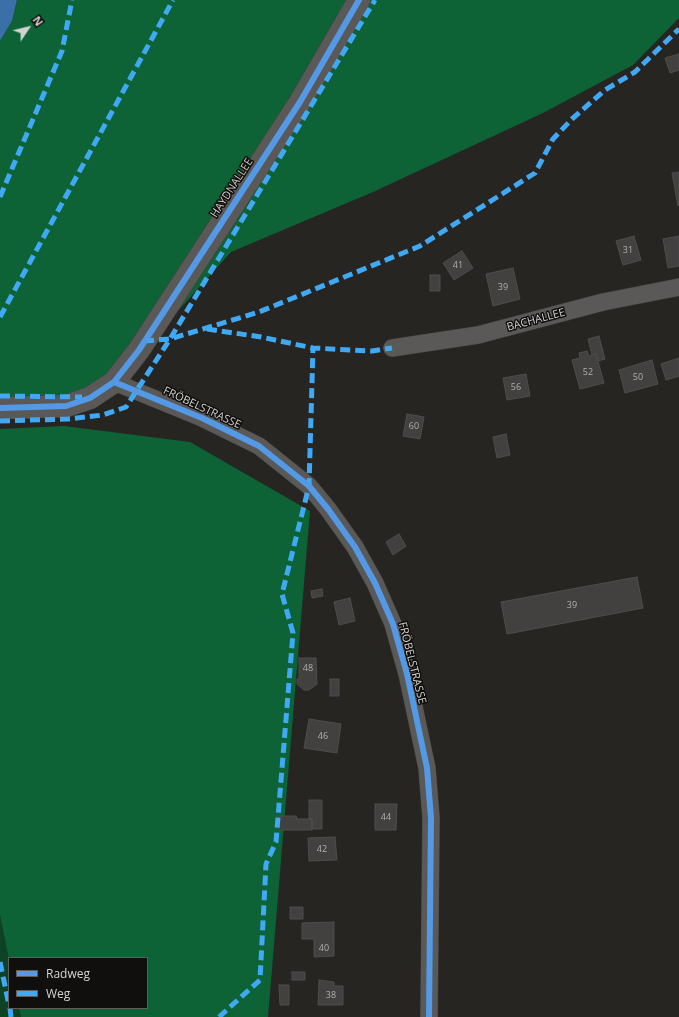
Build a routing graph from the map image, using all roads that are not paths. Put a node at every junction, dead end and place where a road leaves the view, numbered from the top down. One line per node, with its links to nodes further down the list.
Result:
1 (359, 0): 4 (street, HAYDNALLEE)
2 (679, 287): 3 (street, BACHALLEE)
3 (392, 348)
4 (114, 382): 5 (street, HAYDNALLEE); 6 (street, FRÖBELSTRASSE)
5 (0, 408)
6 (429, 1017)

